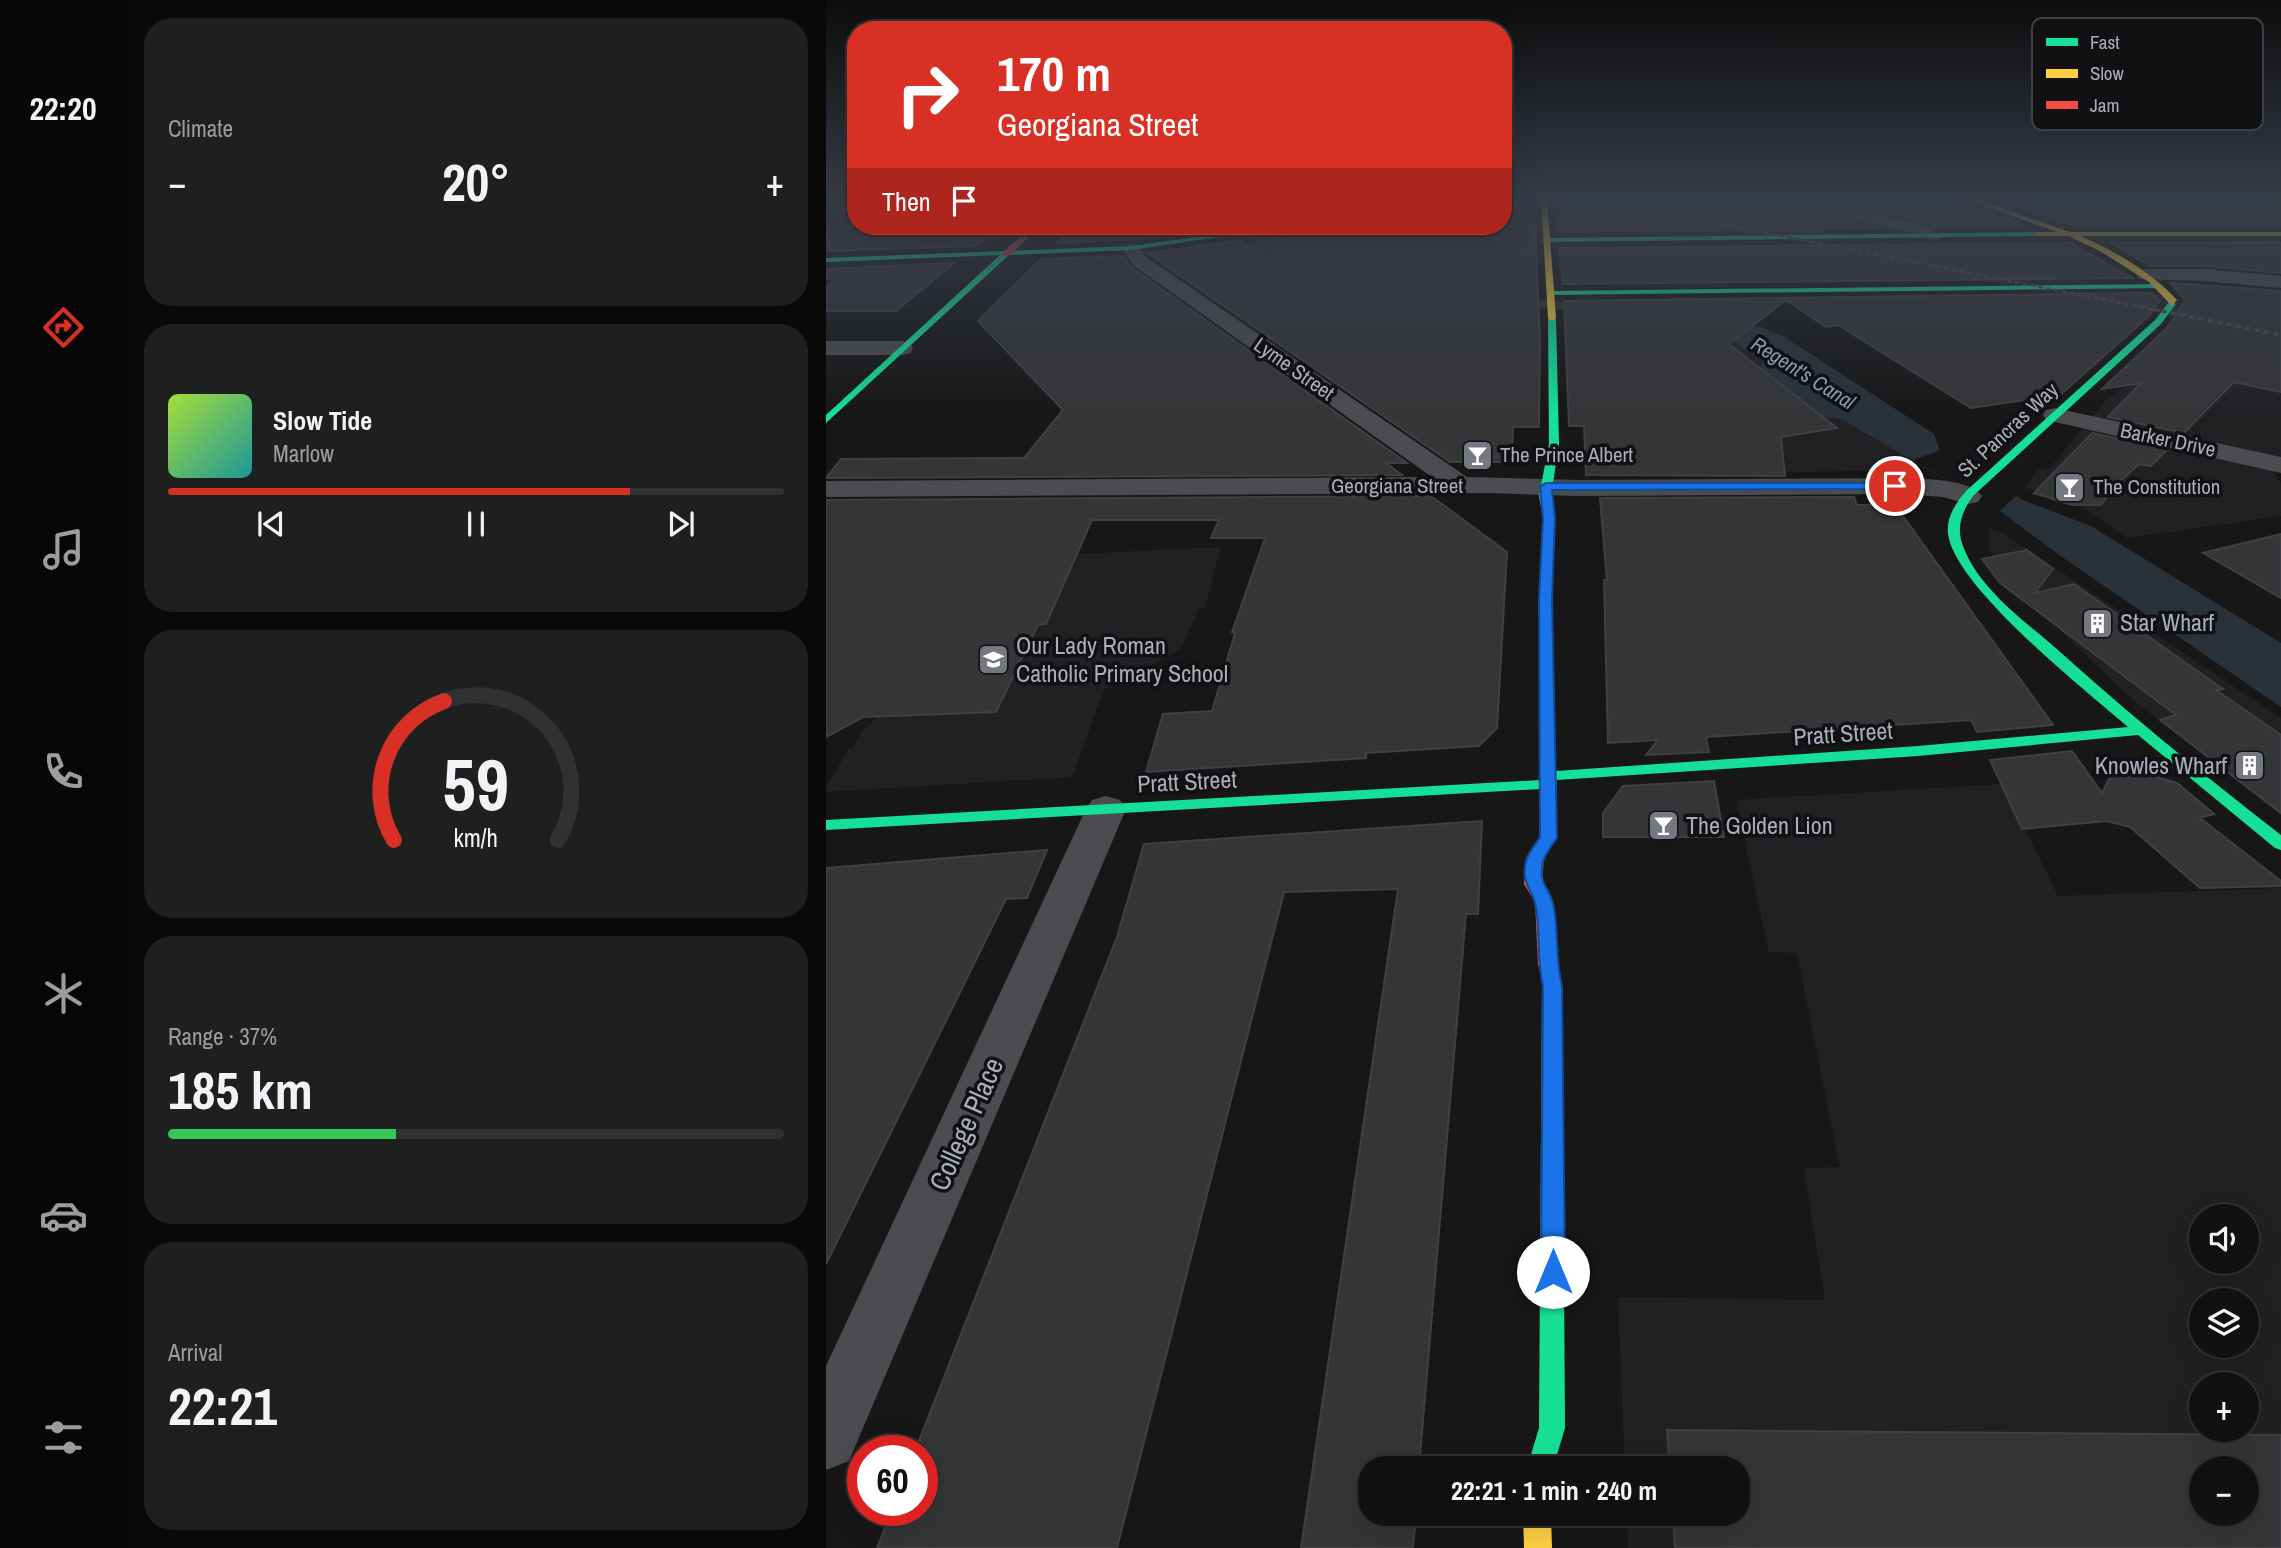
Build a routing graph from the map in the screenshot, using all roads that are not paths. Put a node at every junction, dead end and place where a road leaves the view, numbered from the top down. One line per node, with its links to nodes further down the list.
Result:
1 (988, 270): 9 (main road)
2 (1152, 270): 13 (street, Lyme Street)
3 (1549, 270): 7 (main road)
4 (2138, 270): 5 (main road)
5 (2153, 281): 6 (street); 7 (main road); 10 (main road, St. Pancras Way)
6 (2281, 282)
7 (1551, 295): 14 (main road)
8 (826, 348): 9 (street)
9 (902, 348): 11 (main road)
10 (2055, 415): 12 (street, Barker Drive); 16 (main road, St. Pancras Way)
11 (826, 420)
12 (2281, 465)
13 (1462, 486): 14 (street, Georgiana Street); 15 (street, Georgiana Street)
14 (1546, 486): 16 (street, Georgiana Street); 18 (main road)
15 (826, 489)
16 (1969, 494): 17 (main road, St. Pancras Way)
17 (2140, 730): 18 (main road, Pratt Street); 21 (main road, St. Pancras Way)
18 (1549, 780): 19 (main road, Pratt Street); 23 (main road)
19 (1106, 809): 20 (main road, Pratt Street); 22 (street, College Place)
20 (827, 826)
21 (2281, 844)
22 (826, 1438)
23 (1544, 1456)
24 (1538, 1526): 25 (main road)
25 (1538, 1548)

